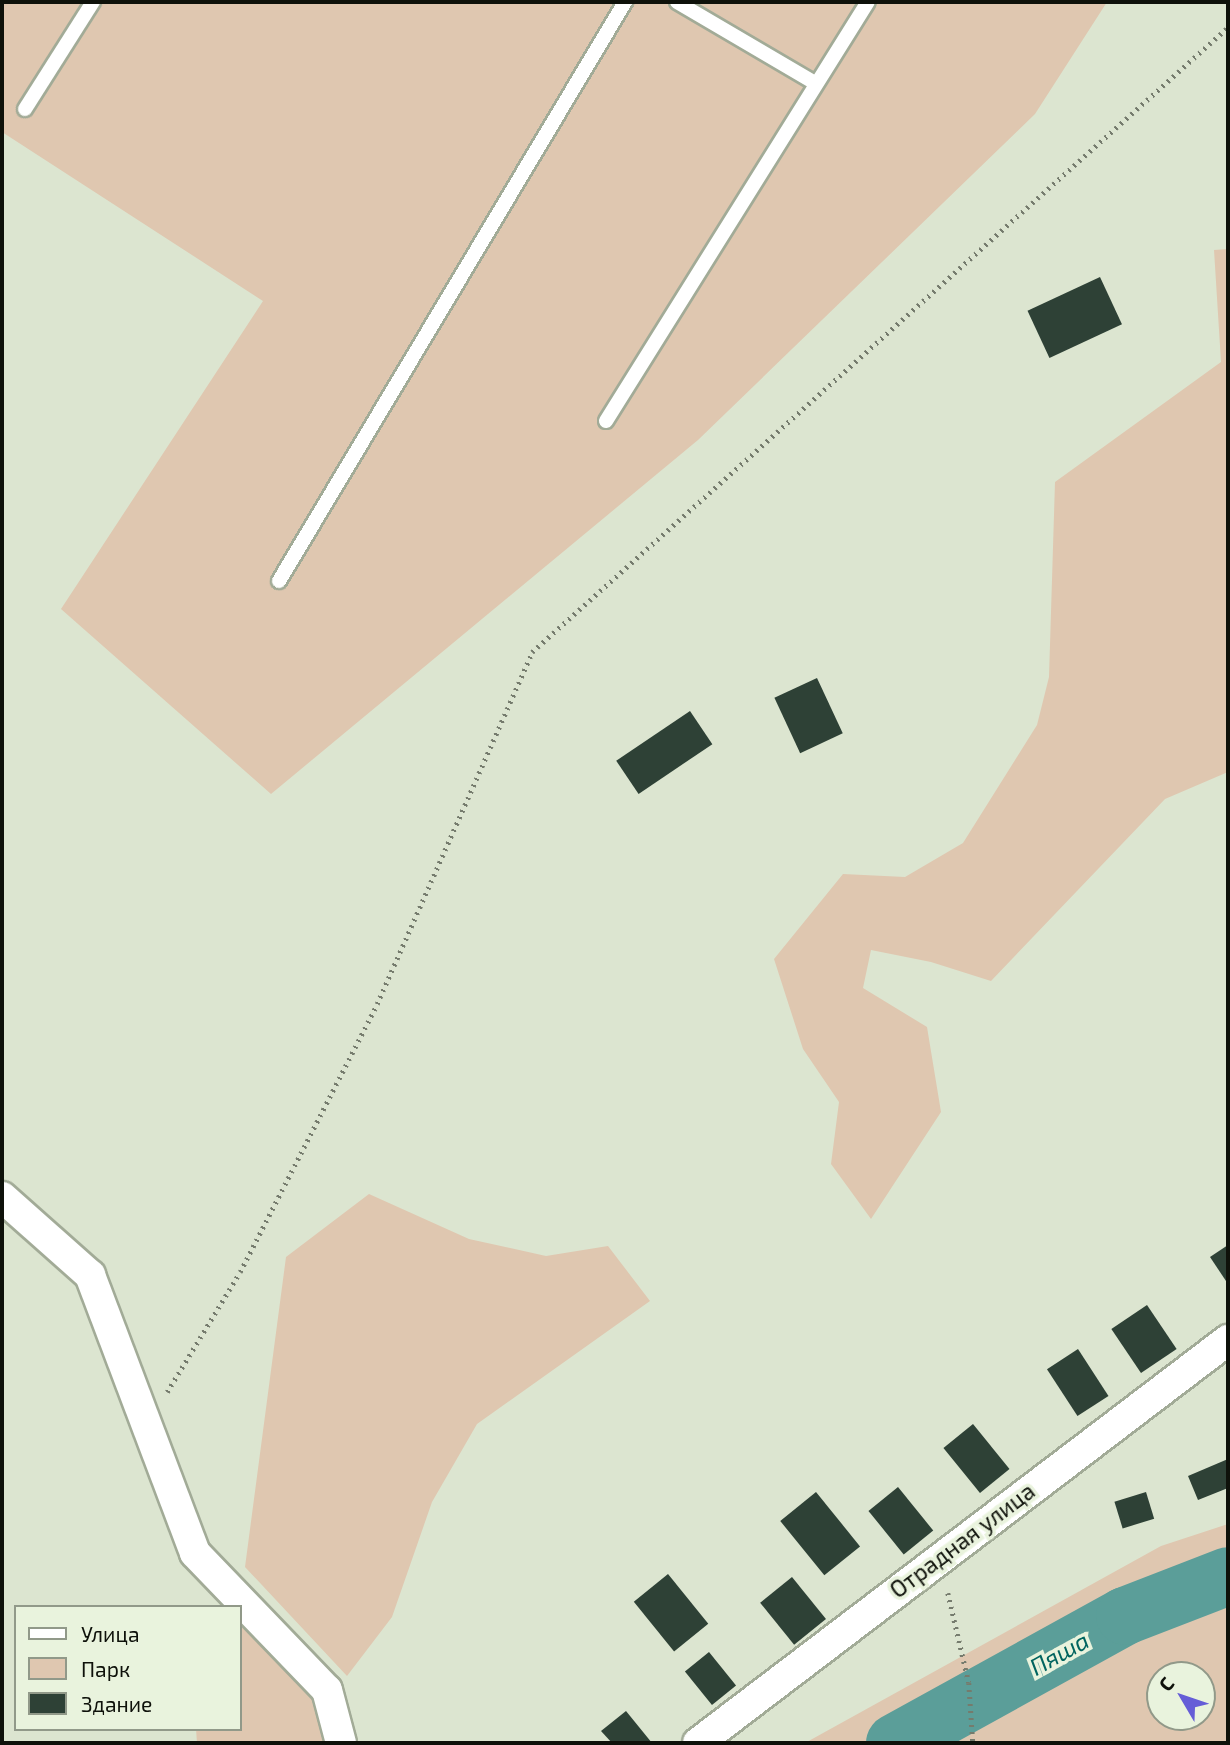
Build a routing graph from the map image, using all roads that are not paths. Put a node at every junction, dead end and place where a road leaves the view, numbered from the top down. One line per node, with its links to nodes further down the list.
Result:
1 (93, 2): 6 (lane)
2 (625, 2): 8 (lane)
3 (677, 2): 5 (lane)
4 (869, 2): 5 (lane)
5 (815, 83): 7 (lane)
6 (25, 110)
7 (606, 421)
8 (279, 581)
9 (2, 1197): 11 (street)
10 (1228, 1340): 12 (street, Отрадная улица)
11 (341, 1743)
12 (698, 1743)

